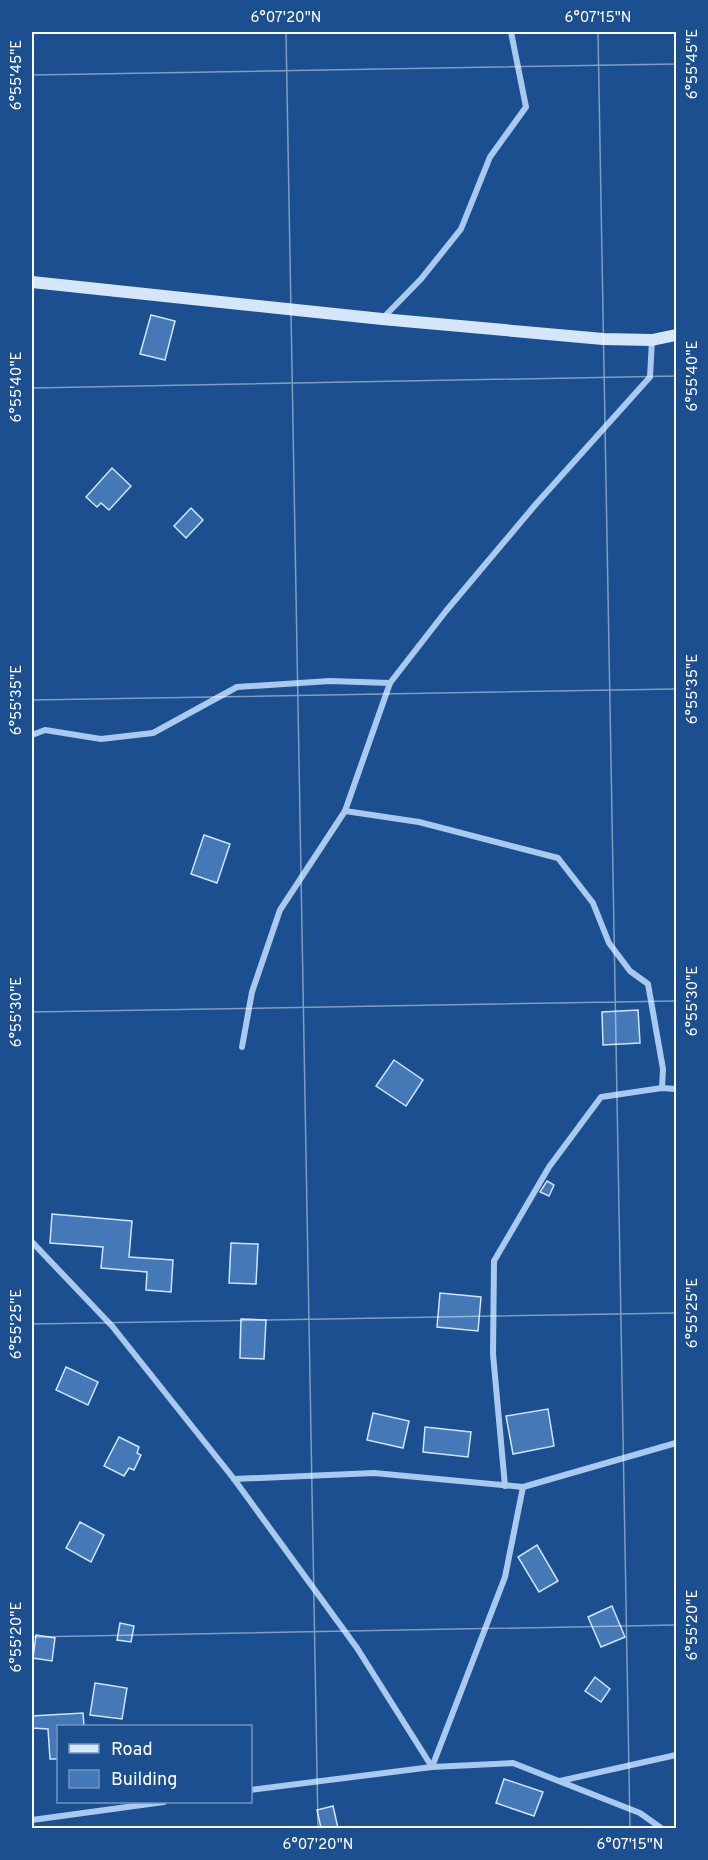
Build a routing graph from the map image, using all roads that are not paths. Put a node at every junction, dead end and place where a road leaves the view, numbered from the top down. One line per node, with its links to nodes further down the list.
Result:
1 (511, 32): 3 (street)
2 (32, 282): 3 (main road)
3 (382, 319): 5 (main road)
4 (676, 335): 5 (main road)
5 (652, 340): 6 (street)
6 (390, 683): 7 (street); 8 (street)
7 (32, 735)
8 (345, 811): 9 (street); 10 (street)
9 (242, 1047)
10 (662, 1088): 11 (street); 15 (street)
11 (676, 1089)
12 (32, 1242): 14 (street)
13 (676, 1443): 16 (street)
14 (234, 1479): 15 (street); 18 (street)
15 (505, 1486): 16 (street)
16 (523, 1487): 18 (street)
17 (676, 1755): 19 (street)
18 (432, 1767): 19 (street); 20 (street)
19 (559, 1781): 23 (street)
20 (252, 1790)
21 (157, 1803): 22 (street)
22 (32, 1820)
23 (661, 1828)

